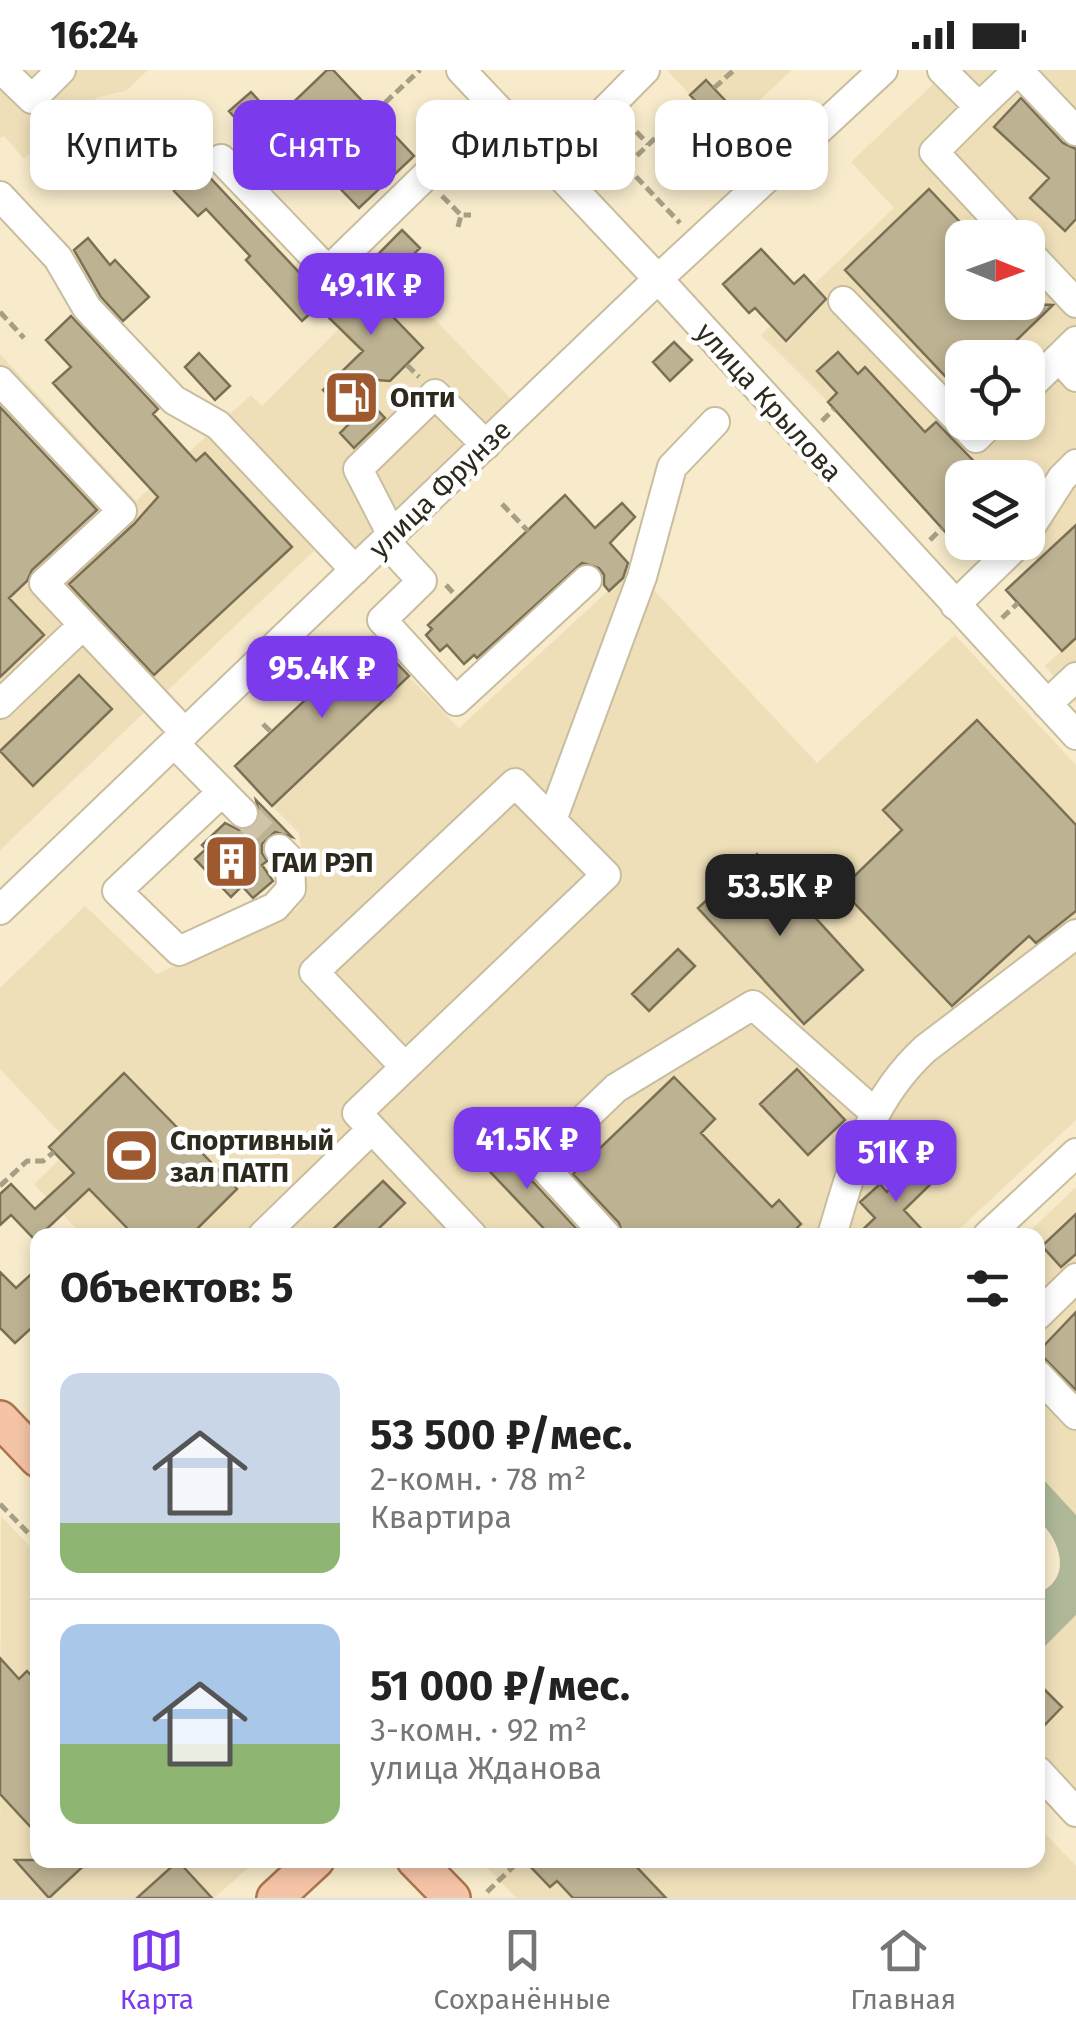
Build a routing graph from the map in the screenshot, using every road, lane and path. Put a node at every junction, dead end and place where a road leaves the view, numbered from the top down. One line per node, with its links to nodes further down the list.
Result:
1 (2, 70): 2 (street)
2 (61, 70)
3 (420, 70): 10 (path)
4 (460, 70): 11 (street, улица Крылова)
5 (645, 70): 12 (street)
6 (734, 70): 9 (path)
7 (883, 70): 25 (street, улица Фрунзе)
8 (942, 70): 13 (street)
9 (714, 88)
10 (389, 100)
11 (489, 100)
12 (616, 100)
13 (979, 107): 14 (street); 23 (street)
14 (1076, 131)
15 (655, 138): 16 (path)
16 (635, 157)
17 (222, 160): 19 (street)
18 (635, 176): 25 (path)
19 (416, 185)
20 (574, 190): 27 (street, улица Крылова)
21 (0, 196): 44 (street)
22 (471, 215): 24 (path)
23 (997, 220)
24 (458, 227)
25 (698, 242): 27 (street, улица Фрунзе)
26 (1045, 270): 29 (street)
27 (658, 280): 37 (street, улица Фрунзе); 46 (street, улица Крылова)
28 (843, 302): 35 (street)
29 (1076, 303)
30 (0, 312): 31 (path)
31 (24, 338)
32 (1070, 359): 33 (street)
33 (1045, 376)
34 (0, 381): 47 (street)
35 (945, 406)
36 (714, 422): 59 (street)
37 (486, 445): 42 (street, улица Фрунзе); 42 (street)
38 (1076, 464): 40 (street)
39 (502, 504): 41 (path)
40 (1045, 504)
41 (528, 530)
42 (388, 538): 44 (street, улица Фрунзе); 45 (street)
43 (1001, 560): 46 (street)
44 (355, 570): 56 (street, улица Фрунзе)
45 (587, 580)
46 (955, 605): 52 (street, улица Крылова)
47 (83, 625): 51 (street); 56 (street)
48 (331, 662): 49 (path)
49 (338, 669)
50 (1076, 677): 52 (street)
51 (0, 704)
52 (1046, 704): 55 (street, улица Крылова)
53 (263, 724): 54 (path)
54 (271, 732)
55 (1076, 735)
56 (180, 738): 57 (street); 61 (street, улица Фрунзе)
57 (222, 792): 58 (street); 60 (street)
58 (243, 813)
59 (552, 820): 63 (street); 63 (street)
60 (279, 849)
61 (0, 910)
62 (1076, 934): 64 (street)
63 (404, 1066): 65 (street)
64 (874, 1112): 71 (street); 72 (street)
65 (372, 1129): 69 (street); 70 (street)
66 (54, 1152): 68 (path)
67 (1076, 1153): 73 (street)
68 (0, 1186)
69 (270, 1228)
70 (465, 1228)
71 (600, 1228)
72 (834, 1228)
73 (996, 1228)
74 (1076, 1278): 75 (street)
75 (1045, 1308)
76 (1045, 1382): 77 (street)
77 (1076, 1415)
78 (0, 1419): 79 (main road)
79 (30, 1451)
80 (0, 1504): 81 (path)
81 (30, 1535)
82 (1045, 1779): 83 (street)
83 (1076, 1812)
84 (308, 1868): 88 (main road)
85 (424, 1868): 89 (main road)
86 (512, 1868): 87 (path)
87 (487, 1892)
88 (276, 1898)
89 (452, 1898)

